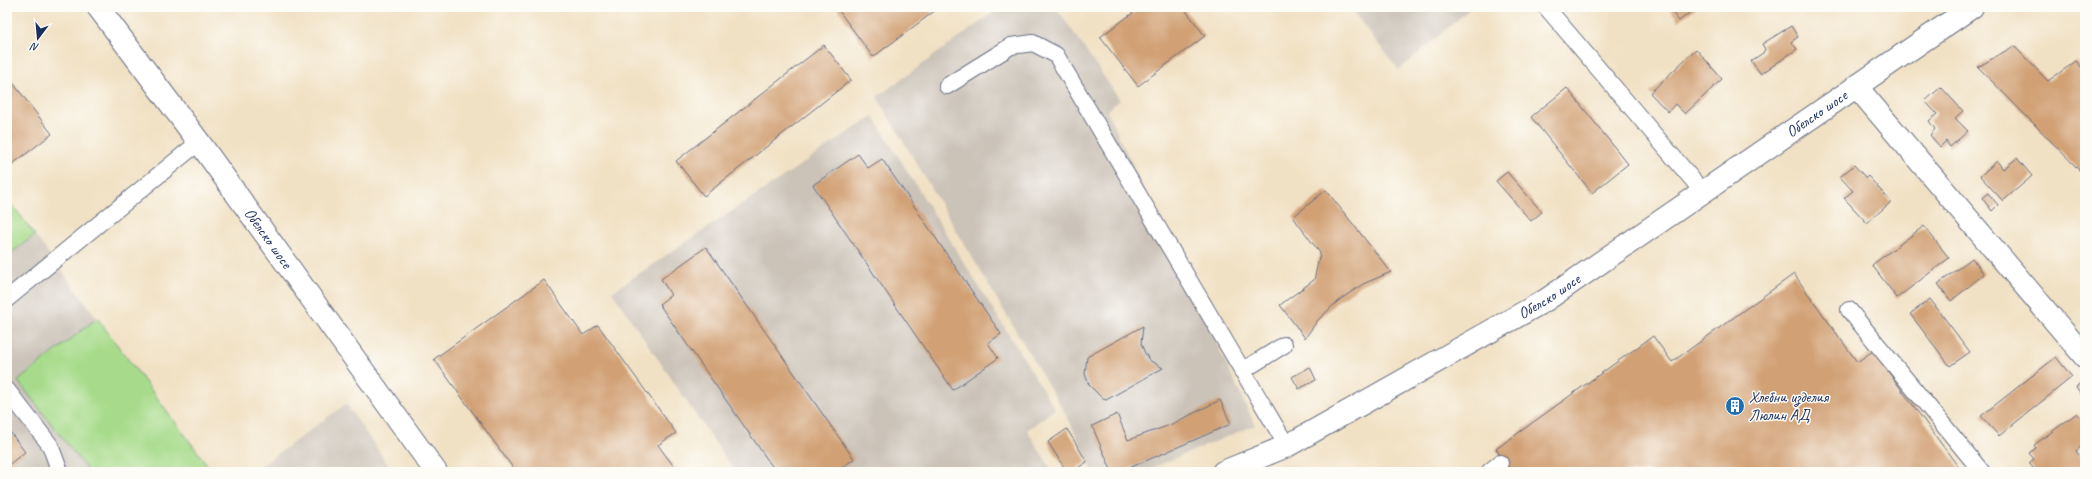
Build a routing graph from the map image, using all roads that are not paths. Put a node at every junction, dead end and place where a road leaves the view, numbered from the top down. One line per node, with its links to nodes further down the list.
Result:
1 (98, 7): 6 (street, Обелско шосе)
2 (1546, 7): 7 (lane)
3 (1972, 7): 5 (street, Обелско шосе)
4 (947, 86): 12 (lane)
5 (1856, 86): 7 (street, Обелско шосе); 11 (street, Обелско шосе)
6 (199, 142): 8 (lane); 16 (street, Обелско шосе)
7 (1703, 192): 14 (street, Обелско шосе)
8 (7, 299)
9 (1849, 310): 18 (lane)
10 (1284, 345): 12 (lane)
11 (2085, 357)
12 (1242, 371): 14 (lane)
13 (7, 390): 15 (lane)
14 (1286, 446): 17 (street, Обелско шосе)
15 (60, 472)
16 (436, 472)
17 (1222, 472)
18 (1982, 472)

